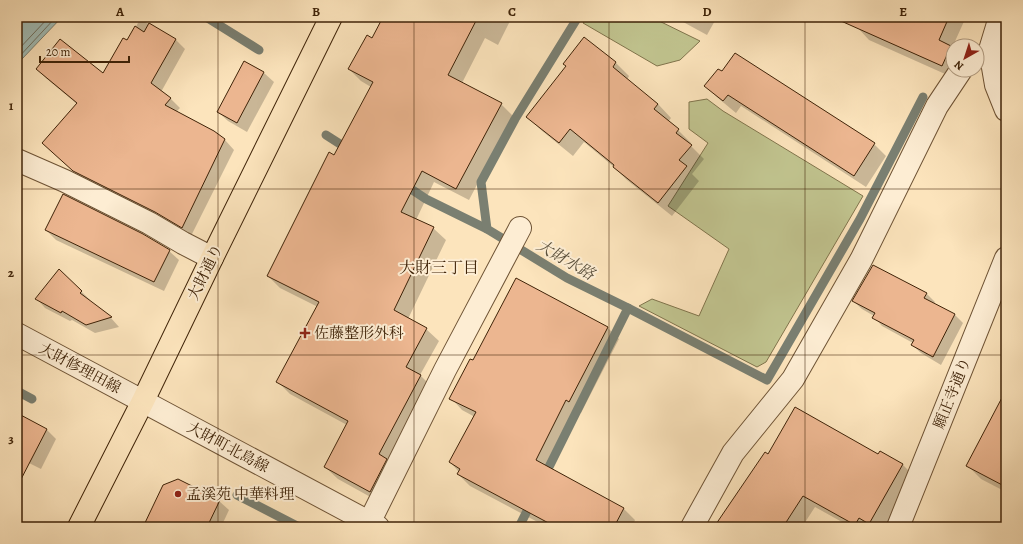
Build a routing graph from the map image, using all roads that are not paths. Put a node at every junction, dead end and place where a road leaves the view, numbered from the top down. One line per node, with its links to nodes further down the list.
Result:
1 (331, 17): 9 (main road, 大財通り)
2 (994, 17): 4 (street)
3 (1000, 17): 6 (street)
4 (981, 38)
5 (955, 78): 15 (street)
6 (1006, 110)
7 (17, 160): 9 (street)
8 (520, 228): 13 (street)
9 (212, 258): 12 (main road, 大財通り)
10 (1006, 258): 16 (street, 願正寺通り)
11 (17, 334): 12 (street, 大財修理田線)
12 (143, 401): 13 (street, 大財町北島線); 14 (main road, 大財通り)
13 (371, 525)
14 (79, 527)
15 (692, 527)
16 (898, 527)

